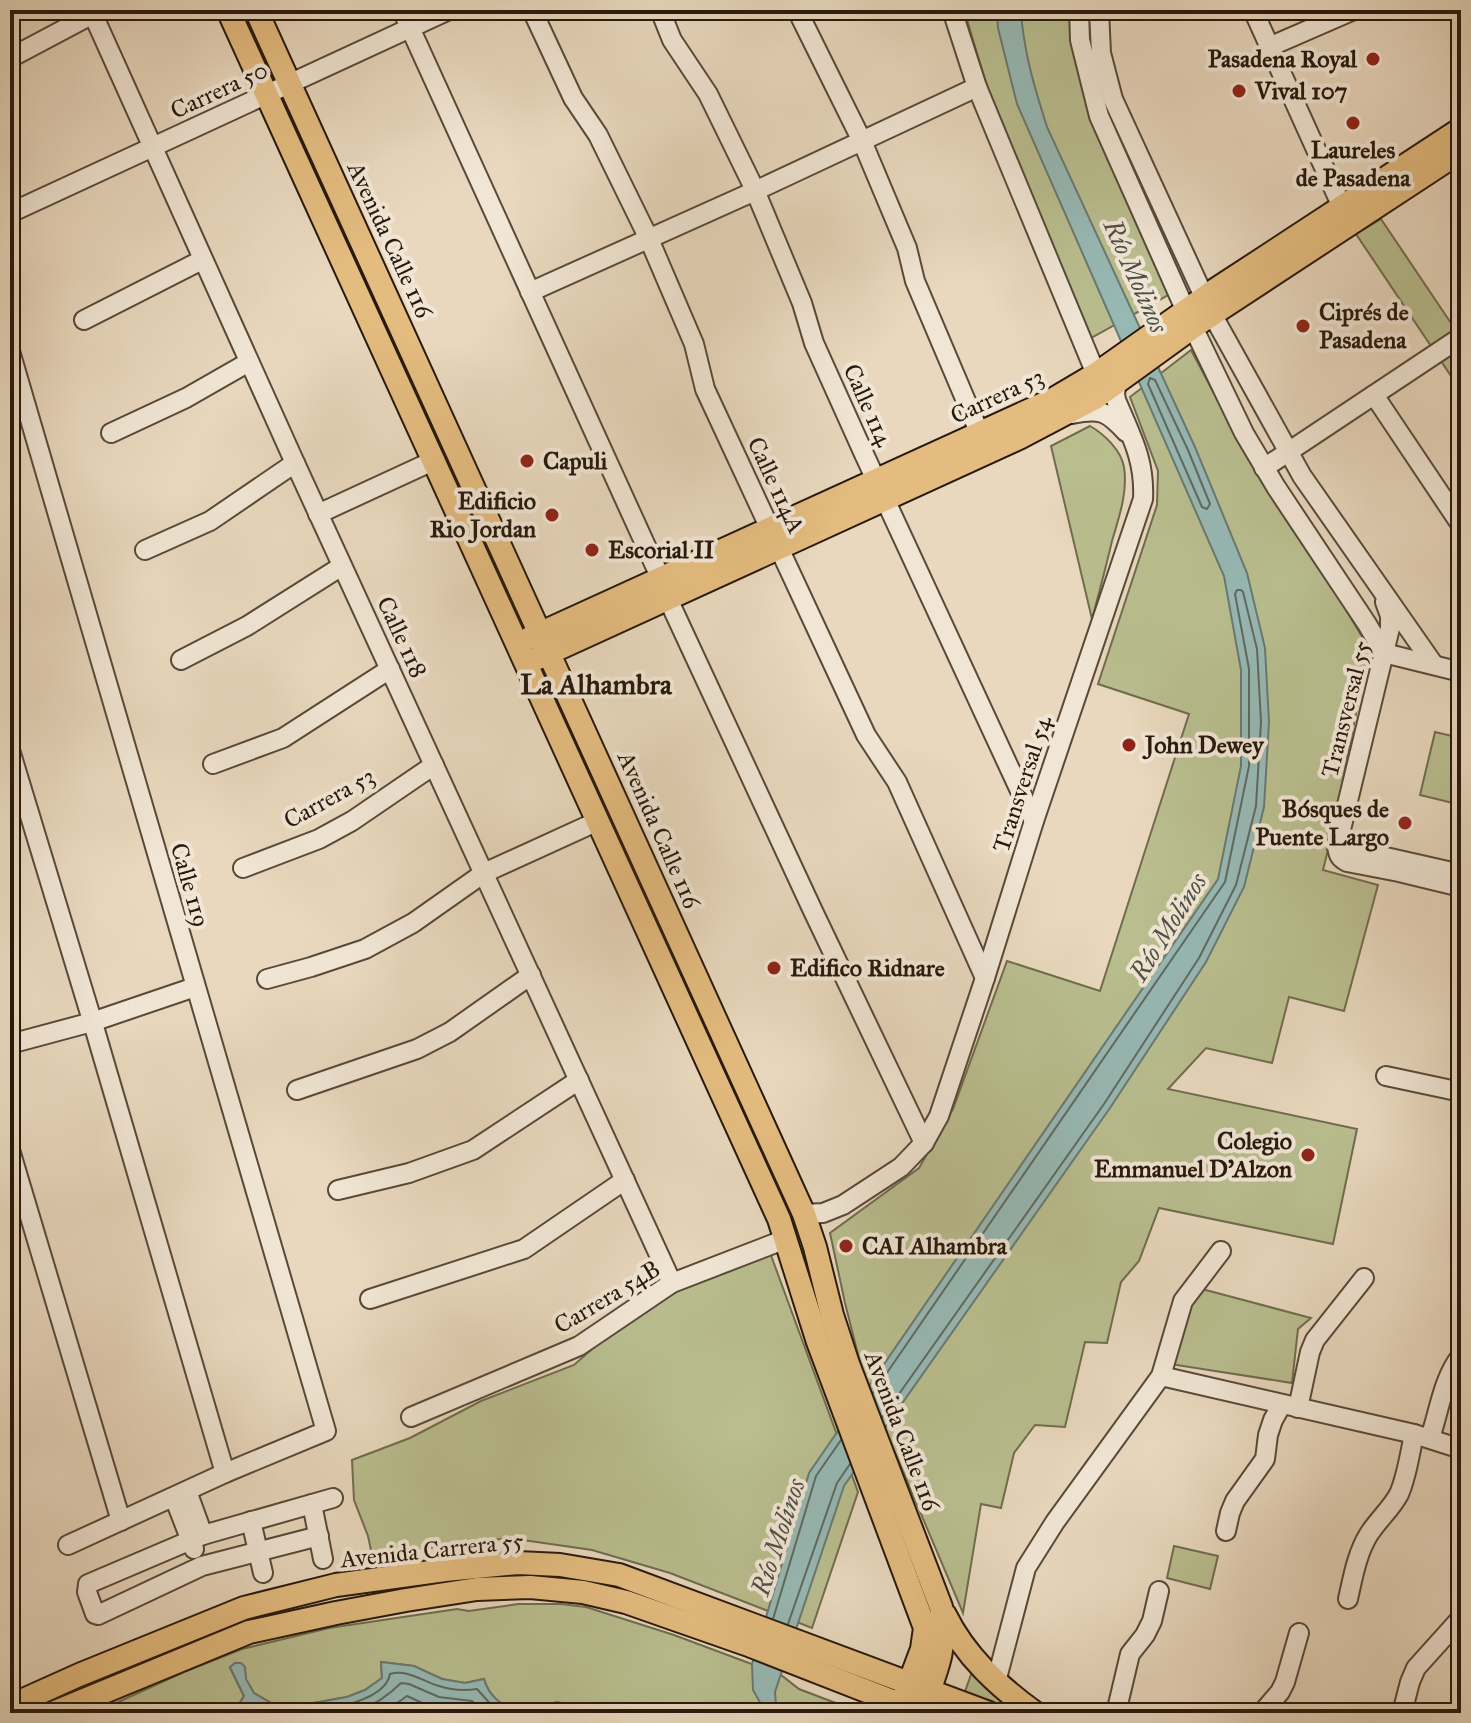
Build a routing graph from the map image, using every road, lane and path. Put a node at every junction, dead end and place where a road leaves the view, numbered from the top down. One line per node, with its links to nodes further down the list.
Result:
1 (228, 10): 18 (main road, Avenida Calle 116)
2 (256, 10): 16 (main road, Avenida Calle 116)
3 (449, 10): 13 (street, Carrera 50)
4 (532, 10): 26 (street, Calle 114A)
5 (660, 10): 23 (street, Calle 114)
6 (797, 10): 20 (street)
7 (952, 10): 17 (street, Transversal 54)
8 (1079, 10): 29 (street)
9 (1099, 10): 29 (street)
10 (1253, 10): 14 (street)
11 (1354, 10): 14 (street)
12 (92, 12): 15 (street); 21 (street, Calle 118)
13 (406, 19): 16 (street, Carrera 50); 28 (street)
14 (1269, 47): 24 (street)
15 (10, 58)
16 (289, 84): 18 (street, Carrera 50); 52 (main road, Avenida Calle 116)
17 (977, 87): 20 (street); 34 (street, Transversal 54)
18 (267, 94): 21 (street, Carrera 50); 41 (main road, Avenida Calle 116)
19 (1461, 129): 24 (main road, Carrera 53)
20 (862, 141): 23 (street); 38 (street)
21 (152, 147): 25 (street, Carrera 50); 27 (street, Calle 118)
22 (1461, 151): 29 (main road, Carrera 53)
23 (755, 191): 26 (street); 44 (street, Calle 114)
24 (1342, 207): 29 (main road, Carrera 53)
25 (10, 213)
26 (649, 239): 28 (street); 47 (street, Calle 114A)
27 (202, 260): 30 (street); 33 (street, Calle 118)
28 (530, 292): 51 (street)
29 (1199, 312): 34 (main road, Carrera 53); 40 (street); 43 (street)
30 (84, 320)
31 (1461, 337): 35 (street)
32 (10, 351): 72 (street, Calle 119)
33 (249, 362): 37 (street); 42 (street, Calle 118)
34 (1113, 373): 36 (main road, Carrera 53); 38 (main road, Carrera 53); 39 (street, Transversal 54)
35 (1374, 395): 40 (street); 46 (street)
36 (1062, 416): 39 (street); 44 (main road, Carrera 53)
37 (111, 433)
38 (980, 434): 44 (main road, Carrera 53)
39 (1131, 437): 63 (street, Transversal 54)
40 (1288, 452): 43 (street); 50 (street)
41 (435, 460): 45 (street); 54 (main road, Avenida Calle 116)
42 (295, 463): 45 (street, Calle 118); 48 (street)
43 (1264, 468): 53 (street)
44 (881, 490): 47 (main road, Carrera 53); 63 (street, Calle 114)
45 (318, 514): 49 (street, Calle 118)
46 (1461, 525)
47 (774, 539): 51 (main road, Carrera 53); 70 (street, Calle 114A)
48 (145, 550)
49 (342, 566): 55 (street); 57 (street, Calle 118)
50 (1377, 585): 53 (street, Transversal 55); 56 (street)
51 (664, 589): 52 (main road, Carrera 53); 79 (street)
52 (545, 643): 54 (main road, Carrera 53); 84 (main road, Avenida Calle 116)
53 (1384, 653): 56 (street); 64 (street, Transversal 55)
54 (522, 654): 62 (main road, Avenida Calle 116)
55 (181, 660)
56 (1434, 665): 58 (street)
57 (390, 669): 60 (street); 61 (street, Calle 118)
58 (1461, 672)
59 (10, 750): 73 (street)
60 (213, 764)
61 (434, 765): 65 (street, Carrera 53); 66 (street, Calle 118)
62 (598, 821): 66 (street); 85 (main road, Avenida Calle 116)
63 (1034, 821): 70 (street, Transversal 54)
64 (1342, 854): 67 (street); 68 (street)
65 (243, 868)
66 (484, 873): 69 (street, Calle 118); 71 (street)
67 (1461, 874)
68 (1461, 887)
69 (531, 975): 76 (street, Calle 118); 77 (street)
70 (985, 978): 79 (street, Transversal 54)
71 (267, 979)
72 (195, 987): 73 (street); 98 (street, Calle 119)
73 (92, 1022): 74 (street); 98 (street)
74 (10, 1044)
75 (1386, 1076): 78 (street)
76 (579, 1080): 81 (street, Calle 118); 82 (street)
77 (297, 1090)
78 (1461, 1092)
79 (924, 1143): 83 (street)
80 (10, 1150): 102 (street)
81 (625, 1180): 89 (street, Calle 118); 90 (street)
82 (338, 1190)
83 (843, 1205): 84 (street); 86 (street)
84 (804, 1214): 86 (main road, Avenida Calle 116)
85 (786, 1239): 89 (street, Carrera 54B); 93 (main road, Avenida Calle 116)
86 (815, 1247): 93 (main road, Avenida Calle 116)
87 (1221, 1251): 92 (street)
88 (1364, 1278): 94 (street)
89 (672, 1283): 95 (street, Carrera 54B)
90 (370, 1299)
91 (1461, 1356): 96 (street)
92 (1161, 1376): 94 (street); 120 (street)
93 (851, 1401): 118 (main road, Avenida Calle 116); 125 (main road, Avenida Calle 116)
94 (1290, 1406): 96 (street); 104 (street)
95 (411, 1417)
96 (1422, 1436): 97 (street); 117 (street)
97 (1461, 1449)
98 (225, 1473): 99 (street)
99 (180, 1494): 102 (street); 106 (street)
100 (333, 1498): 101 (street)
101 (312, 1504): 103 (street); 105 (street)
102 (121, 1521): 107 (street)
103 (251, 1521): 106 (street); 108 (street)
104 (1226, 1531)
105 (319, 1536): 108 (street); 109 (street)
106 (197, 1537): 110 (street); 111 (street)
107 (68, 1545)
108 (259, 1550): 111 (street); 112 (street)
109 (323, 1559)
110 (133, 1564): 115 (street); 115 (street)
111 (202, 1566): 115 (street)
112 (263, 1573)
113 (10, 1588): 116 (street)
114 (1159, 1591): 130 (street)
115 (145, 1593)
116 (10, 1596)
117 (1348, 1599)
118 (941, 1607): 123 (main road); 125 (main road, Avenida Calle 116)
119 (1461, 1618): 132 (street)
120 (1009, 1631): 123 (street); 124 (street)
121 (1299, 1633): 131 (street)
122 (750, 1634): 125 (main road, Avenida Carrera 55); 126 (main road, Avenida Carrera 55); 127 (main road, Avenida Carrera 55)
123 (977, 1663): 124 (main road)
124 (996, 1682): 129 (main road)
125 (917, 1701): 128 (main road)
126 (10, 1706)
127 (53, 1713)
128 (989, 1713)
129 (1035, 1713)
130 (1116, 1713)
131 (1262, 1713)
132 (1402, 1713)

